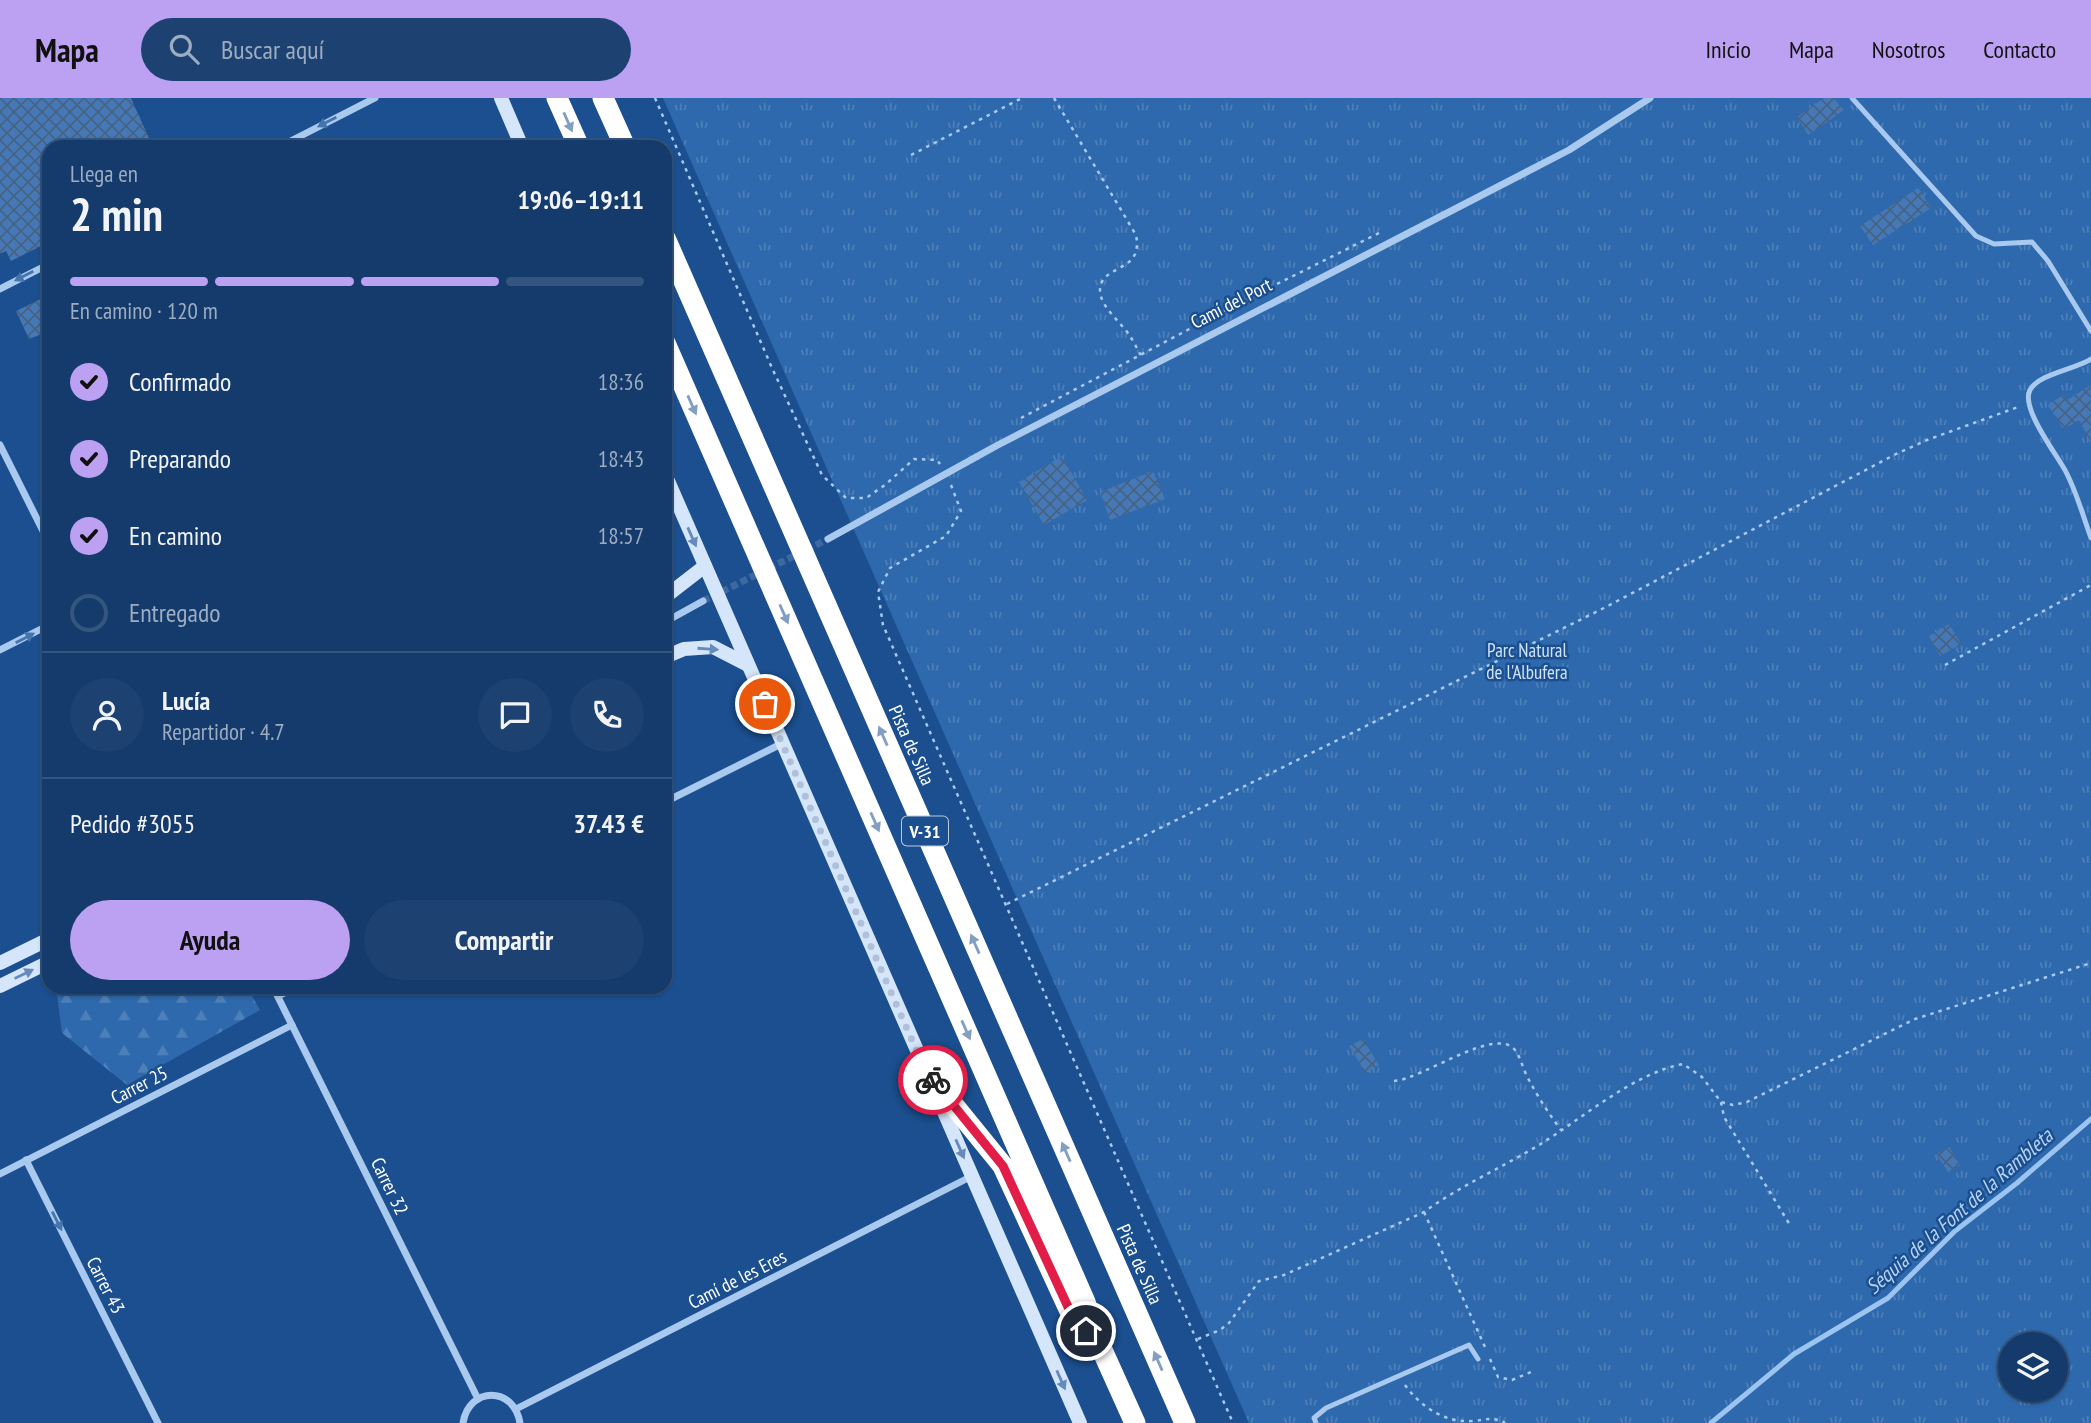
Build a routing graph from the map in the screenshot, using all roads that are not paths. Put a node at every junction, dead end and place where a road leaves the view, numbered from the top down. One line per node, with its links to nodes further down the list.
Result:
1 (375, 98): 7 (street, one-way to 7)
2 (501, 98): 8 (street)
3 (557, 98): 9 (highway, one-way to 9)
4 (603, 98): 10 (highway)
5 (1650, 98): 20 (street, Camí del Port)
6 (1852, 98): 14 (lane)
7 (293, 140)
8 (519, 140)
9 (576, 140)
10 (622, 140)
11 (672, 254): 52 (highway, Pista de Silla / V-31, one-way to 11)
12 (42, 268): 13 (street, one-way to 13)
13 (0, 289)
14 (2091, 331)
15 (672, 359): 43 (highway, V-31, one-way to 43)
16 (2091, 359): 21 (lane)
17 (0, 445): 19 (street)
18 (672, 490): 22 (street, one-way to 22)
19 (42, 529)
20 (828, 538)
21 (2091, 538)
22 (705, 566): 23 (street); 29 (street)
23 (672, 592)
24 (703, 601): 25 (street)
25 (672, 618)
26 (42, 629): 27 (street, one-way to 26)
27 (0, 650)
28 (672, 654): 29 (street, one-way to 29)
29 (748, 665): 30 (street)
30 (783, 743): 31 (street); 39 (street)
31 (672, 798)
32 (42, 942): 33 (street)
33 (0, 963)
34 (42, 965): 35 (street, one-way to 34)
35 (0, 986)
36 (282, 994): 37 (street)
37 (278, 996): 38 (street, Carrer 32)
38 (292, 1025): 40 (street, Carrer 25); 45 (street, Carrer 32)
39 (925, 1070): 42 (street, one-way to 42); 43 (highway)
40 (26, 1160): 41 (street, Carrer 25); 47 (street, Carrer 43, one-way to 47)
41 (0, 1174)
42 (972, 1176): 46 (street, Camí de les Eres); 50 (street, one-way to 50)
43 (1103, 1352): 51 (highway, V-31)
44 (1478, 1359): 53 (lane)
45 (478, 1399): 46 (street); 48 (street)
46 (516, 1409): 49 (street)
47 (158, 1423)
48 (463, 1423)
49 (520, 1423)
50 (1080, 1423)
51 (1135, 1423)
52 (1185, 1423)
53 (1316, 1423)

